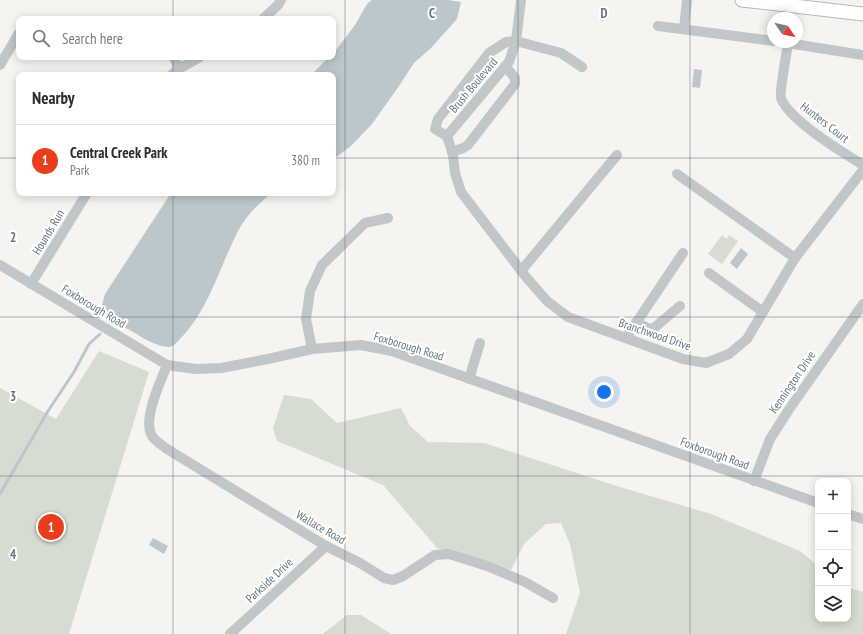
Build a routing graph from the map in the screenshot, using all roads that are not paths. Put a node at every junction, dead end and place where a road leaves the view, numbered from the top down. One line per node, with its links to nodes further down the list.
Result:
1 (281, 0): 6 (street)
2 (521, 0): 11 (street, Brush Boulevard)
3 (687, 0): 8 (street)
4 (742, 0): 5 (main road)
5 (863, 14)
6 (266, 16)
7 (658, 26): 8 (street)
8 (684, 29): 10 (street)
9 (16, 37): 17 (street)
10 (767, 40)
11 (516, 41): 18 (street, Brush Boulevard); 19 (street); 21 (street)
12 (803, 45): 14 (street)
13 (785, 48): 24 (street, Hunters Court)
14 (863, 55)
15 (174, 60): 20 (street)
16 (195, 60): 20 (street)
17 (0, 64)
18 (505, 66): 21 (street, Brush Boulevard); 22 (street)
19 (582, 67)
20 (175, 72)
21 (447, 136): 22 (street, Branchwood Drive)
22 (452, 152): 32 (street, Branchwood Drive)
23 (616, 155): 32 (street)
24 (863, 165)
25 (863, 170): 30 (street, Branchwood Drive)
26 (677, 174): 30 (street)
27 (85, 196): 34 (street, Hounds Run)
28 (388, 218): 41 (street)
29 (683, 253): 38 (street)
30 (795, 258): 37 (street, Branchwood Drive)
31 (0, 265): 34 (street, Foxborough Road)
32 (521, 271): 39 (street, Branchwood Drive)
33 (709, 273): 37 (street)
34 (31, 284): 42 (street, Foxborough Road)
35 (863, 304): 44 (street, Kennington Drive)
36 (680, 306): 38 (street)
37 (763, 312): 39 (street, Branchwood Drive)
38 (636, 322): 39 (street)
39 (626, 338)
40 (480, 343): 43 (street)
41 (312, 349): 42 (street, Foxborough Road); 43 (street, Foxborough Road)
42 (168, 365): 48 (street, Wallace Road)
43 (469, 379): 44 (street, Foxborough Road)
44 (754, 481): 45 (street, Foxborough Road)
45 (815, 502)
46 (851, 515): 47 (street)
47 (863, 519)
48 (326, 546): 49 (street, Wallace Road); 50 (street, Parkside Drive)
49 (553, 598)
50 (230, 634)

